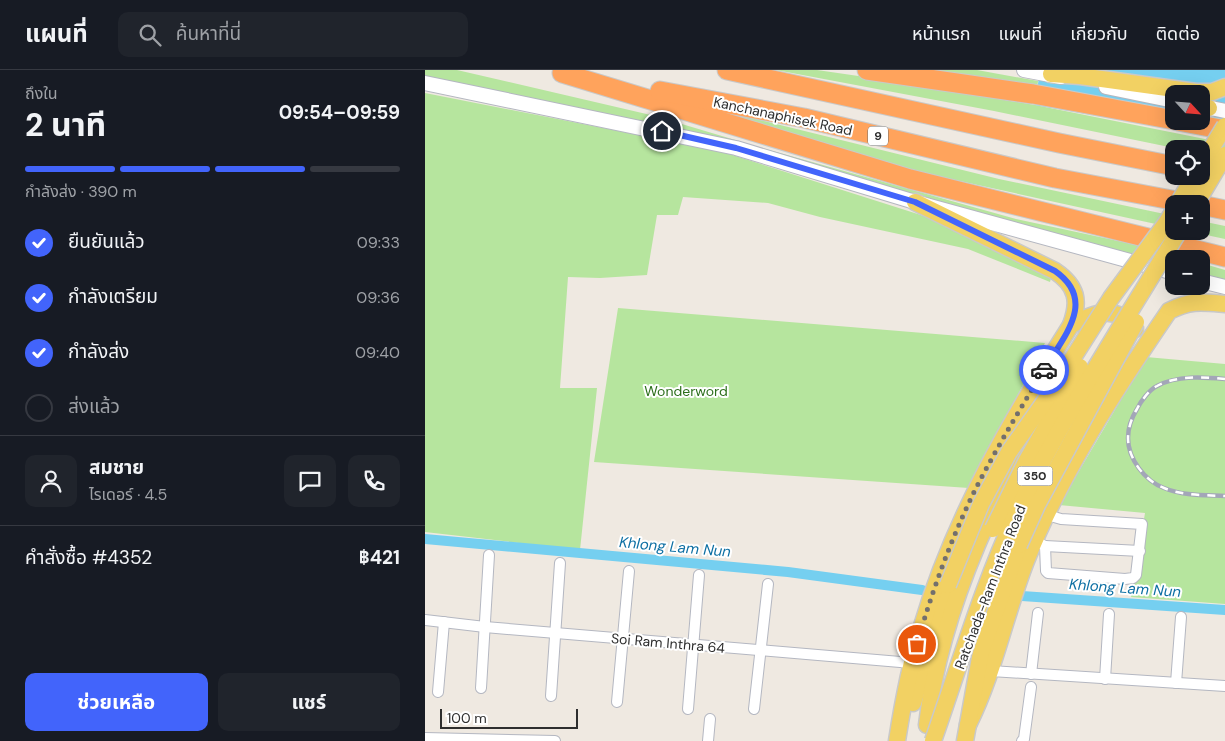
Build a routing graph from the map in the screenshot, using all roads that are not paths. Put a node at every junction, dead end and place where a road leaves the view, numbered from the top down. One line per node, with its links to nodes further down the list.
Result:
1 (727, 70): 17 (highway, 9)
2 (867, 70): 11 (highway)
3 (1024, 70): 5 (main road)
4 (555, 71): 21 (highway, Kanchanaphisek Road / 9); 25 (highway)
5 (1051, 74): 8 (main road); 10 (main road)
6 (425, 83): 22 (main road)
7 (1225, 87): 9 (main road)
8 (1165, 95)
9 (1210, 95)
10 (1165, 99)
11 (1165, 118)
12 (1225, 126): 15 (main road, bridge)
13 (1210, 127): 14 (highway)
14 (1225, 130)
15 (1210, 150)
16 (1225, 155): 20 (main road, bridge)
17 (1165, 164)
18 (1210, 173): 19 (highway)
19 (1225, 176)
20 (1202, 195)
21 (1165, 197)
22 (915, 202): 32 (main road); 36 (main road)
23 (1210, 206): 24 (highway, Kanchanaphisek Road / 9)
24 (1225, 210)
25 (1137, 234): 30 (highway); 31 (highway)
26 (1165, 237): 78 (main road, 350, bridge)
27 (1166, 240): 71 (main road, Ratchada-Ram Inthra Road / 350, bridge)
28 (1167, 240): 79 (main road, Ratchada-Ram Inthra Road / 350, bridge)
29 (1169, 240): 72 (main road, Ratchada-Ram Inthra Road / 350, bridge)
30 (1225, 249)
31 (1225, 257)
32 (1165, 271)
33 (1210, 283): 34 (main road)
34 (1225, 287)
35 (1225, 304): 37 (main road)
36 (1071, 325): 37 (main road); 38 (main road)
37 (1141, 352): 39 (main road)
38 (1043, 371): 57 (main road); 71 (main road)
39 (1047, 515): 40 (main road); 41 (street)
40 (1040, 544): 41 (street); 41 (street); 58 (main road)
41 (1140, 551)
42 (489, 555): 52 (street)
43 (560, 563): 53 (street)
44 (629, 571): 54 (street)
45 (699, 576): 55 (street)
46 (768, 584): 56 (street)
47 (1038, 614): 59 (street)
48 (1109, 614): 60 (street)
49 (1181, 617): 61 (street)
50 (425, 620): 51 (street, Soi Ram Inthra 64)
51 (444, 622): 52 (street, Soi Ram Inthra 64); 65 (street)
52 (485, 627): 53 (street, Soi Ram Inthra 64); 64 (street)
53 (556, 632): 54 (street, Soi Ram Inthra 64); 66 (street)
54 (623, 639): 55 (street, Soi Ram Inthra 64); 67 (street)
55 (693, 645): 56 (street, Soi Ram Inthra 64); 68 (street)
56 (762, 650): 57 (street, Soi Ram Inthra 64); 69 (street)
57 (912, 663): 77 (main road)
58 (991, 671): 59 (street); 72 (main road)
59 (1031, 674): 60 (street)
60 (1105, 678): 61 (street)
61 (1177, 683): 62 (street)
62 (1225, 686)
63 (1031, 687): 80 (street)
64 (481, 688)
65 (438, 692)
66 (551, 696)
67 (617, 702)
68 (689, 709)
69 (754, 709)
70 (710, 719): 76 (street)
71 (928, 733)
72 (966, 737)
73 (425, 738): 74 (street)
74 (495, 740): 75 (street)
75 (555, 741)
76 (708, 741)
77 (897, 741)
78 (903, 741)
79 (933, 741)
80 (1022, 741)

